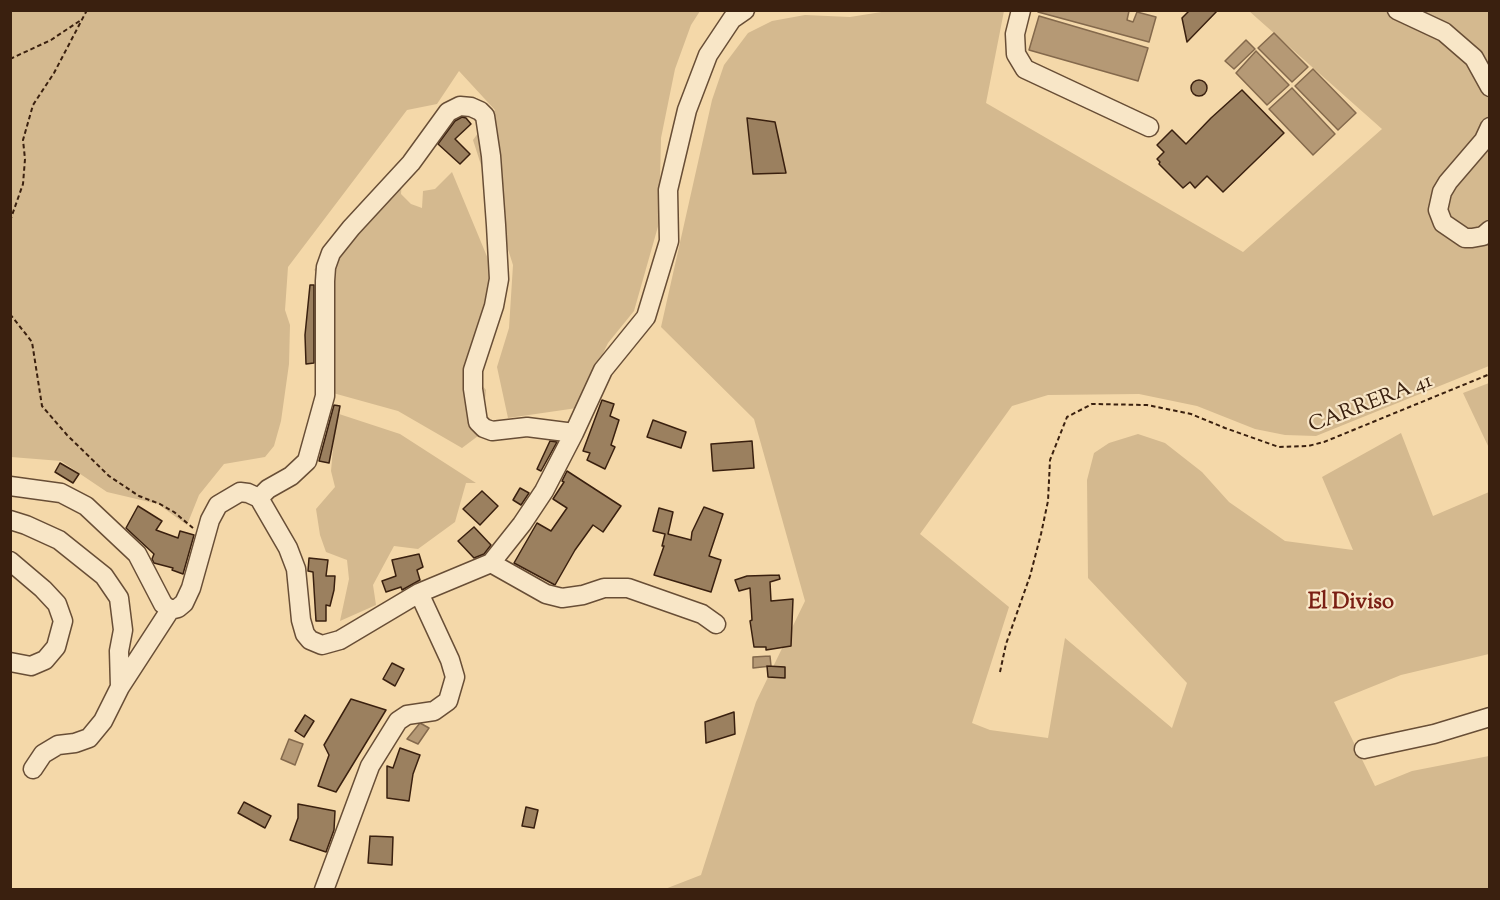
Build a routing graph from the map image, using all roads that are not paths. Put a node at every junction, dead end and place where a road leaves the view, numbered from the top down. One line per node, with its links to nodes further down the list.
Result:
1 (744, 10): 8 (street)
2 (1021, 10): 5 (street)
3 (1397, 10): 4 (street)
4 (1490, 87)
5 (1149, 127)
6 (1490, 127): 7 (street)
7 (1490, 230)
8 (574, 433): 10 (street); 13 (street)
9 (10, 486): 15 (street)
10 (259, 498): 14 (street); 15 (street)
11 (10, 520): 18 (street)
12 (10, 561): 17 (street)
13 (491, 563): 14 (street); 16 (street)
14 (419, 593): 22 (street)
15 (170, 610): 18 (street)
16 (716, 624)
17 (10, 662)
18 (120, 687): 21 (street)
19 (1490, 717): 20 (street)
20 (1364, 749)
21 (33, 769)
22 (324, 890)

